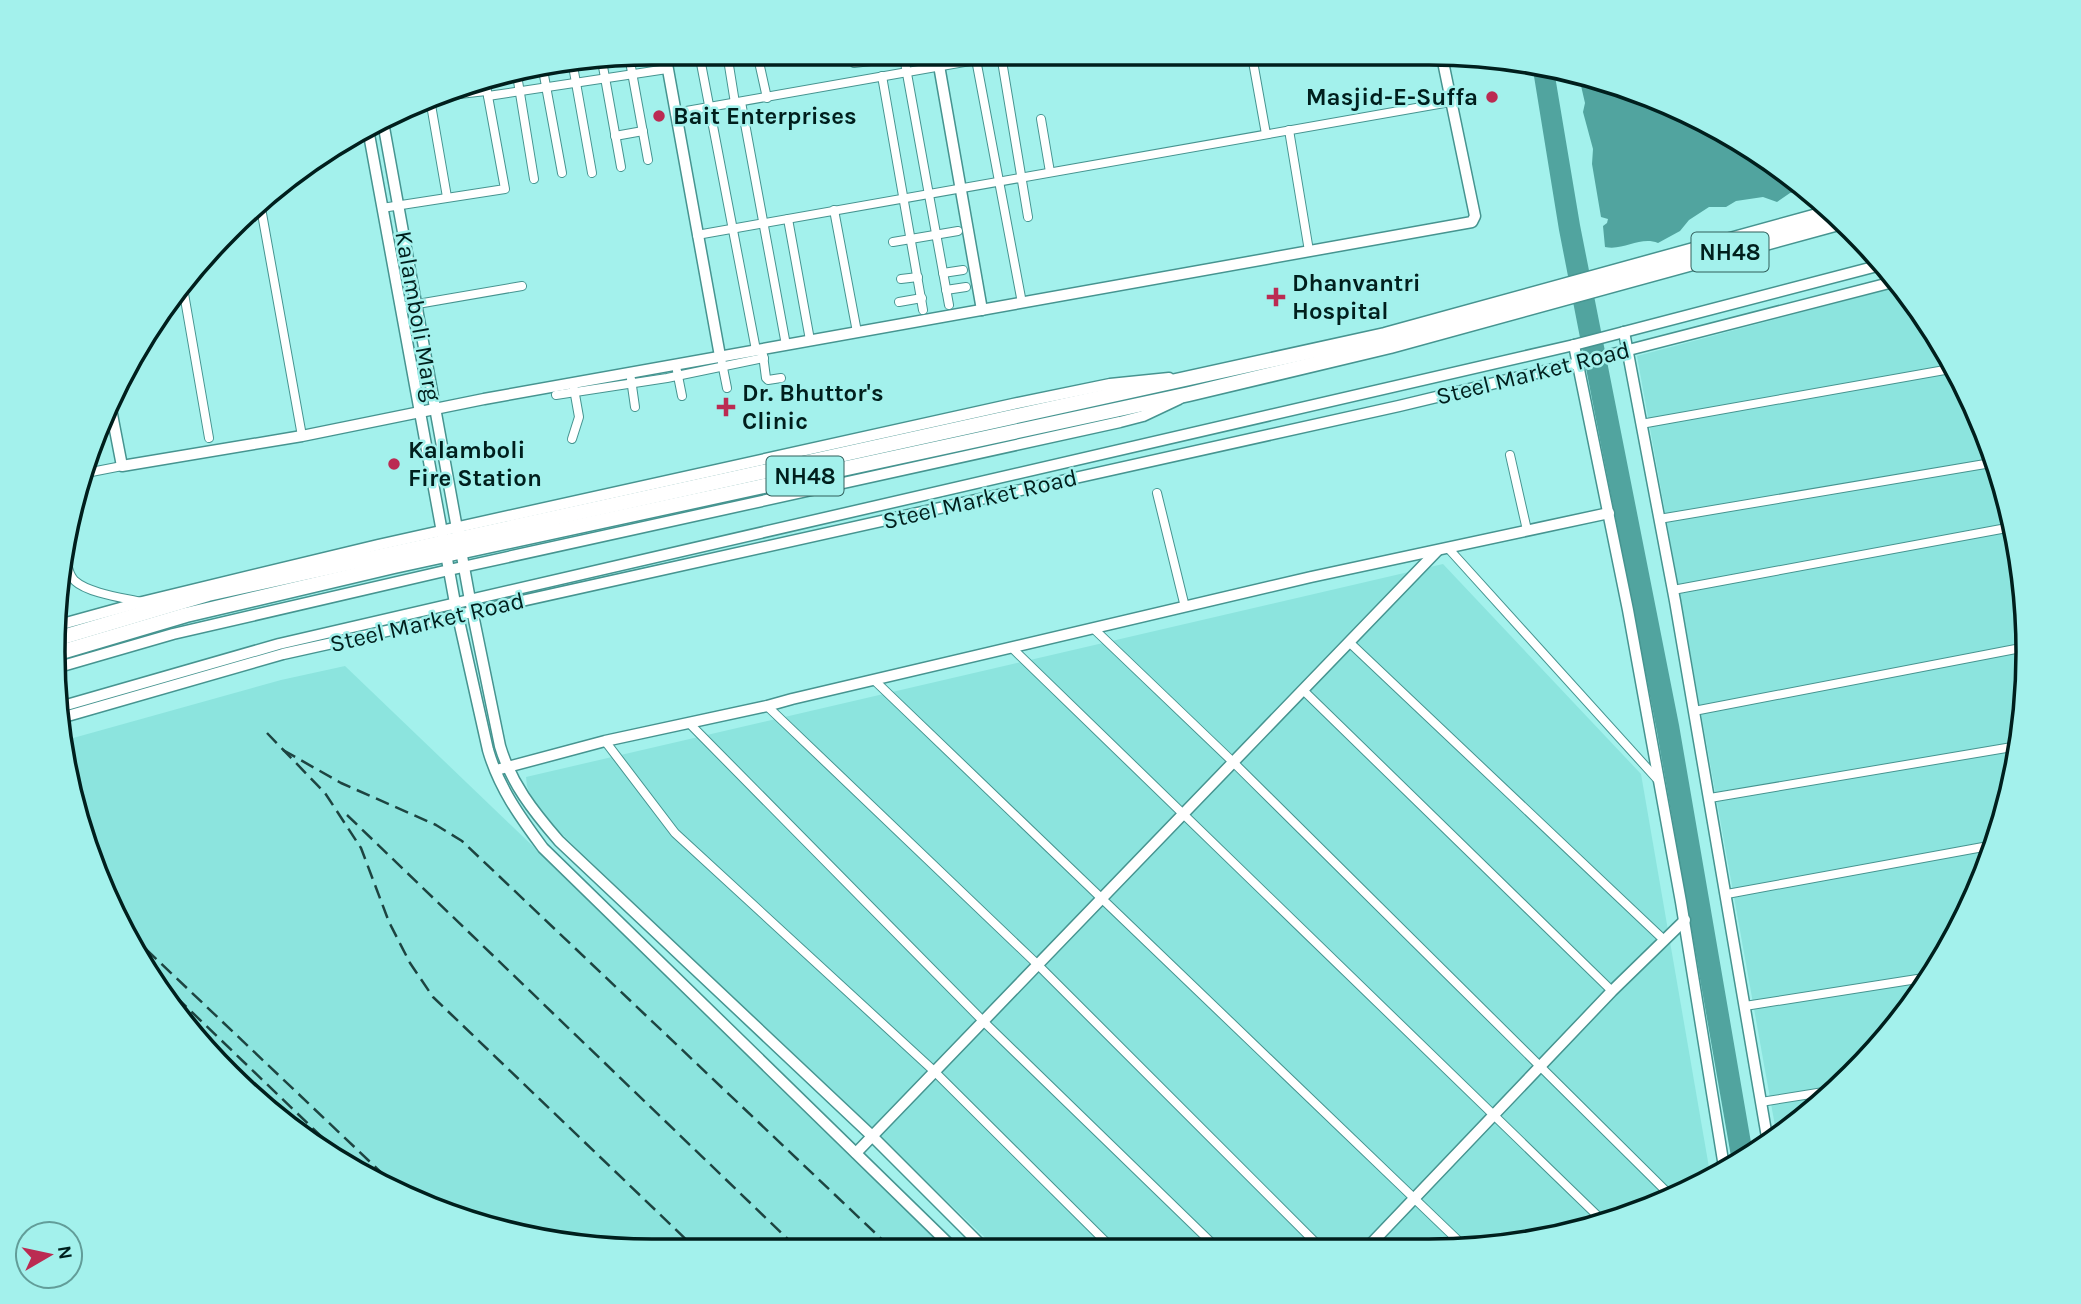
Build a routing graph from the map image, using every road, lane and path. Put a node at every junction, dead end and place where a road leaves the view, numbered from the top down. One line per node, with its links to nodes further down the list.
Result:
1 (666, 65): 14 (street)
2 (701, 65): 32 (street)
3 (730, 65): 29 (street)
4 (760, 65): 28 (street)
5 (906, 65): 16 (street)
6 (946, 65): 13 (street)
7 (978, 65): 48 (street)
8 (1003, 65): 46 (street)
9 (1254, 65): 38 (street)
10 (1444, 65): 30 (street)
11 (631, 66): 17 (street)
12 (603, 67): 20 (street)
13 (939, 67): 16 (street); 49 (street)
14 (667, 69): 17 (street); 33 (street)
15 (574, 70): 22 (street)
16 (908, 72): 19 (street); 50 (street)
17 (632, 74): 20 (street); 37 (street)
18 (544, 75): 23 (street)
19 (882, 76): 28 (street); 52 (street)
20 (605, 78): 22 (street); 39 (street)
21 (518, 81): 25 (street)
22 (576, 82): 23 (street); 45 (street)
23 (546, 87): 25 (street); 44 (street)
24 (486, 89): 26 (street)
25 (519, 90): 26 (street); 47 (street)
26 (487, 94): 27 (street); 51 (street)
27 (464, 96)
28 (767, 98): 29 (street)
29 (738, 102): 32 (street); 60 (street)
30 (1450, 102): 36 (street); 68 (street)
31 (433, 107): 51 (street)
32 (710, 107): 33 (street); 62 (street)
33 (675, 113): 64 (street)
34 (1041, 119): 43 (street)
35 (384, 129): 53 (street, Kalamboli Marg)
36 (1289, 130): 38 (street); 68 (street)
37 (643, 131): 39 (street); 41 (street)
38 (1266, 134): 43 (street)
39 (615, 136): 42 (street)
40 (369, 137): 54 (street, Kalamboli Marg)
41 (648, 160)
42 (621, 167)
43 (1050, 172): 46 (street)
44 (562, 173)
45 (592, 173)
46 (1023, 177): 48 (street); 58 (street)
47 (534, 179)
48 (1000, 181): 49 (street); 83 (street)
49 (961, 188): 50 (street); 88 (street)
50 (928, 194): 52 (street); 65 (street)
51 (447, 197): 53 (street)
52 (904, 198): 55 (street); 66 (street)
53 (398, 205): 54 (street); 84 (street, Kalamboli Marg)
54 (382, 208): 86 (street, Kalamboli Marg)
55 (834, 211): 59 (street); 89 (street)
56 (262, 213): 112 (street)
57 (1821, 215): 73 (highway, NH48)
58 (1028, 216)
59 (788, 219): 60 (street); 91 (street)
60 (763, 223): 62 (street); 92 (street)
61 (1831, 225): 73 (highway, NH48)
62 (732, 229): 64 (street); 95 (street)
63 (958, 232): 65 (street)
64 (697, 235): 96 (street)
65 (936, 235): 66 (street); 71 (street)
66 (911, 239): 67 (street); 72 (street)
67 (893, 242)
68 (1309, 251): 83 (street)
69 (1873, 267): 90 (street, Steel Market Road)
70 (963, 270): 71 (street)
71 (943, 272): 78 (street)
72 (918, 276): 74 (street); 81 (street)
73 (1617, 278): 79 (highway, NH48)
74 (901, 279)
75 (1886, 284): 94 (street, Steel Market Road)
76 (522, 286): 84 (street)
77 (966, 287): 78 (street)
78 (946, 290): 85 (street)
79 (1551, 296): 104 (highway, NH48); 129 (highway, NH48)
80 (185, 297): 113 (street)
81 (922, 298): 82 (street); 87 (street)
82 (899, 302)
83 (1022, 303): 88 (street)
84 (416, 304): 86 (street); 108 (street, Kalamboli Marg)
85 (949, 305)
86 (400, 307): 109 (street, Kalamboli Marg)
87 (923, 310)
88 (982, 310): 89 (street)
89 (856, 332): 91 (street)
90 (1624, 332): 93 (street, Steel Market Road); 94 (street)
91 (810, 340): 92 (street)
92 (786, 345): 95 (street)
93 (1574, 345): 97 (street); 115 (street, Steel Market Road)
94 (1627, 351): 97 (street, Steel Market Road); 111 (street)
95 (760, 352): 96 (street); 101 (street)
96 (721, 361): 98 (street); 103 (street)
97 (1578, 363): 117 (street, Steel Market Road); 122 (street)
98 (677, 370): 100 (street); 106 (street)
99 (1944, 370): 111 (street)
100 (631, 377): 102 (street); 107 (street)
101 (781, 378)
102 (573, 388): 105 (street); 108 (street); 114 (street)
103 (727, 388)
104 (1189, 394): 129 (highway, NH48); 134 (street)
105 (556, 395)
106 (682, 396)
107 (635, 407)
108 (435, 409): 109 (street); 129 (street, Kalamboli Marg)
109 (419, 412): 112 (street); 130 (street, Kalamboli Marg)
110 (113, 419): 119 (street)
111 (1641, 424): 123 (street)
112 (302, 436): 119 (street)
113 (209, 438)
114 (572, 439)
115 (1143, 444): 117 (street); 124 (street, Steel Market Road)
116 (1510, 455): 126 (street)
117 (1147, 461): 128 (street, Steel Market Road)
118 (1985, 464): 123 (street)
119 (122, 466): 120 (street)
120 (93, 472)
121 (1157, 493): 142 (street)
122 (1609, 513): 126 (street); 165 (street)
123 (1659, 519): 138 (street)
124 (815, 520): 127 (street, Steel Market Road); 128 (street)
125 (2003, 529): 138 (street)
126 (1527, 530): 132 (street)
127 (761, 533): 131 (street); 133 (street, Steel Market Road)
128 (818, 535): 131 (street, Steel Market Road)
129 (459, 539): 130 (highway, NH48); 130 (street); 134 (street, Kalamboli Marg)
130 (444, 542): 135 (street, Kalamboli Marg); 140 (street); 147 (highway, NH48); 151 (highway, NH48)
131 (764, 547): 137 (street, Steel Market Road)
132 (1443, 549): 142 (street); 148 (street); 165 (street)
133 (626, 564): 137 (street); 139 (street, Steel Market Road)
134 (464, 566): 135 (street); 139 (street, Kalamboli Marg)
135 (449, 570): 141 (street, Kalamboli Marg); 152 (street)
136 (70, 574): 140 (street)
137 (629, 577): 143 (street, Steel Market Road)
138 (1673, 590): 157 (street)
139 (470, 600): 141 (street, Steel Market Road); 143 (street, Kalamboli Marg)
140 (142, 602): 145 (street)
141 (455, 603): 144 (street, Kalamboli Marg); 155 (street, Steel Market Road)
142 (1185, 607): 146 (street)
143 (473, 612): 144 (street, Steel Market Road); 163 (street, Kalamboli Marg)
144 (458, 616): 158 (street, Steel Market Road); 164 (street, Kalamboli Marg)
145 (66, 623)
146 (1094, 629): 149 (street); 162 (street)
147 (65, 636)
148 (1349, 642): 154 (street); 172 (street)
149 (1012, 648): 153 (street); 167 (street)
150 (2016, 649): 157 (street)
151 (65, 651)
152 (65, 665)
153 (874, 680): 156 (street); 170 (street)
154 (1303, 690): 162 (street); 175 (street)
155 (68, 705)
156 (767, 706): 159 (street); 173 (street)
157 (1694, 711): 166 (street)
158 (69, 716)
159 (689, 723): 160 (street); 177 (street)
160 (605, 741): 163 (street); 179 (street)
161 (2008, 748): 166 (street)
162 (1233, 762): 167 (street); 178 (street)
163 (506, 767): 164 (street); 184 (street, Kalamboli Marg)
164 (494, 770): 185 (street, Kalamboli Marg)
165 (1657, 779): 171 (street)
166 (1710, 798): 169 (street)
167 (1182, 814): 170 (street); 182 (street)
168 (1983, 847): 169 (street)
169 (1727, 894): 176 (street)
170 (1102, 898): 173 (street); 188 (street)
171 (1685, 920): 172 (street); 186 (street)
172 (1664, 940): 175 (street)
173 (1038, 964): 177 (street); 195 (street)
174 (1916, 979): 176 (street)
175 (1612, 991): 178 (street)
176 (1745, 1006): 181 (street)
177 (983, 1021): 179 (street); 194 (street)
178 (1540, 1066): 182 (street); 187 (street)
179 (934, 1071): 184 (street); 193 (street)
180 (1817, 1093): 181 (street)
181 (1762, 1102): 183 (street)
182 (1493, 1116): 188 (street); 189 (street)
183 (1766, 1132)
184 (872, 1136): 185 (street); 192 (street, Kalamboli Marg)
185 (856, 1153): 191 (street, Kalamboli Marg)
186 (1722, 1161)
187 (1665, 1190)
188 (1415, 1198): 190 (street); 196 (street)
189 (1596, 1215)
190 (1456, 1238)
191 (944, 1239)
192 (975, 1239)
193 (1103, 1239)
194 (1208, 1239)
195 (1313, 1239)
196 (1375, 1239)

